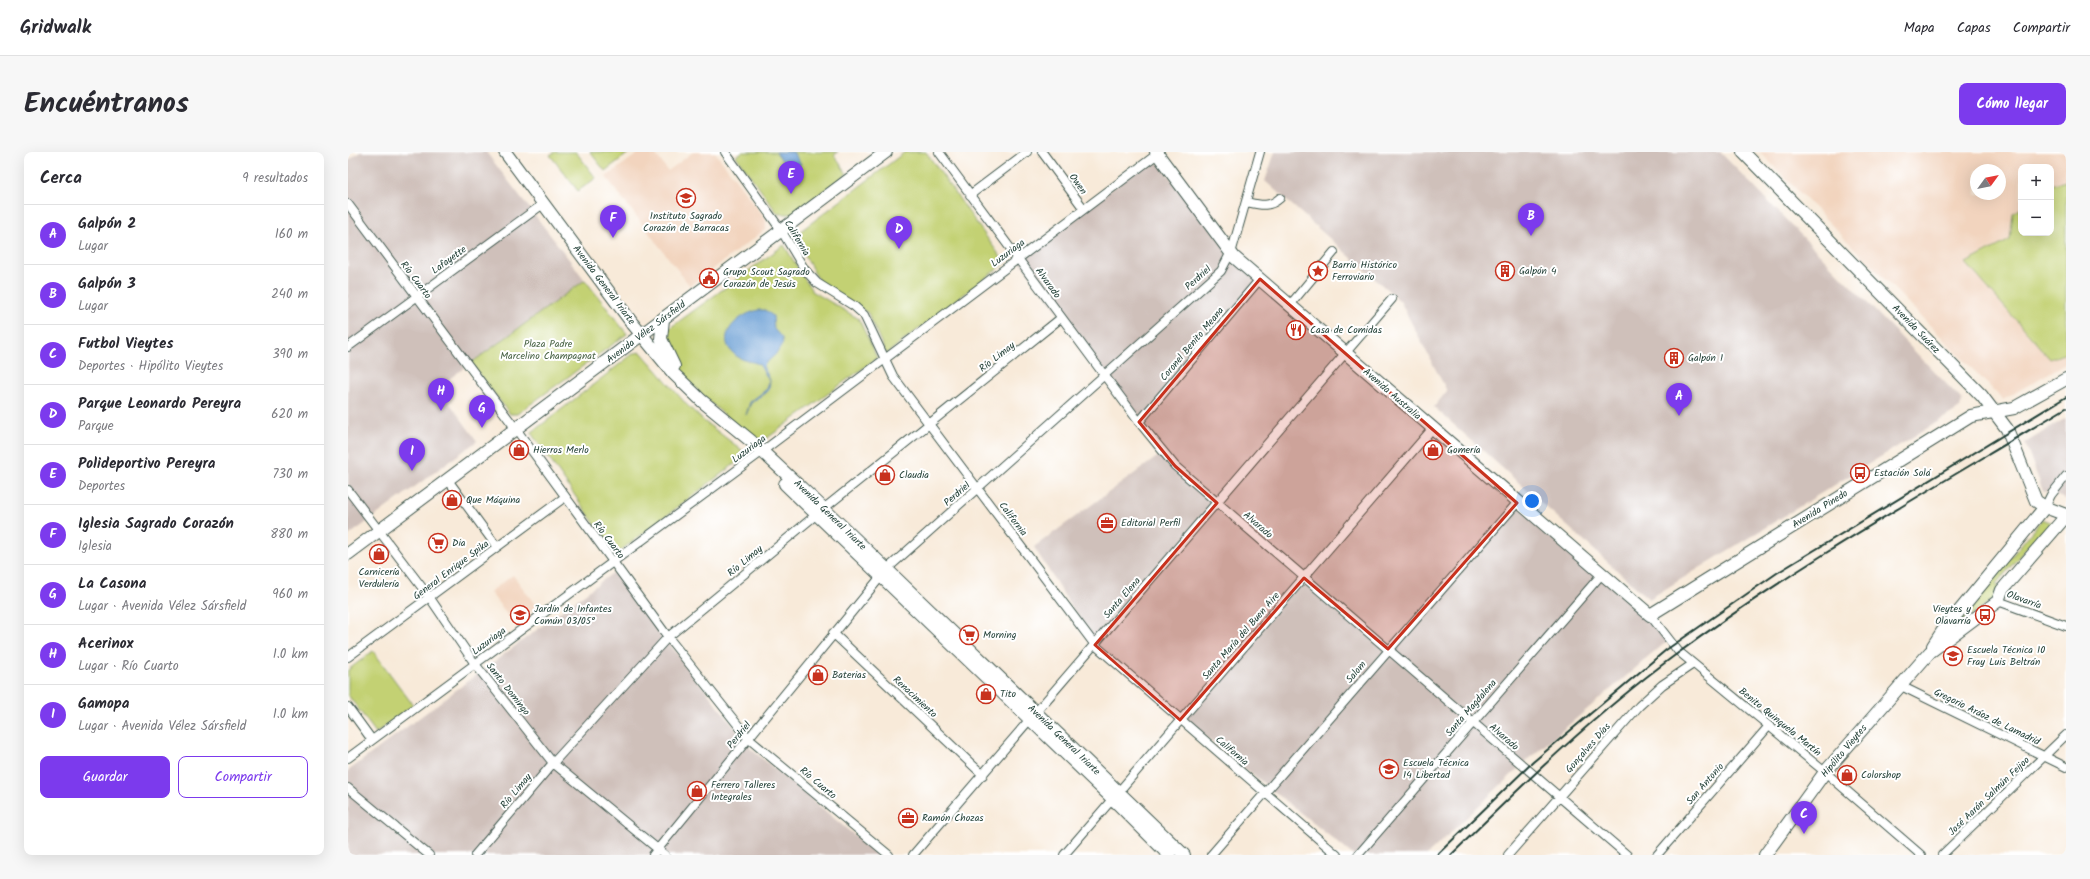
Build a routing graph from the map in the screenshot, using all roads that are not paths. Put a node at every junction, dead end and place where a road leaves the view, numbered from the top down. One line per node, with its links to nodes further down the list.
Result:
1 (495, 152): 15 (main road, Avenida General Iriarte)
2 (505, 152): 15 (main road, Avenida General Iriarte)
3 (886, 152): 17 (main road, Avenida Vélez Sársfield)
4 (939, 152): 11 (street, Alvarado)
5 (1027, 152): 11 (street)
6 (1042, 152): 16 (street, Owen)
7 (1260, 152): 13 (street, Perdriel)
8 (1743, 152): 34 (main road, Avenida Suárez)
9 (1158, 153): 16 (street, Luzuriaga); 19 (main road, Avenida Australia)
10 (729, 154): 17 (street, California)
11 (970, 195): 20 (street, Alvarado)
12 (1280, 198): 13 (street)
13 (1246, 202): 19 (street, Perdriel)
14 (348, 204): 22 (street, Río Cuarto)
15 (540, 206): 22 (street, Lafayette); 27 (main road, Avenida General Iriarte)
16 (1084, 209): 20 (street, Luzuriaga)
17 (781, 230): 26 (main road, Avenida Vélez Sársfield); 30 (street, California)
18 (1334, 252): 24 (street)
19 (1231, 254): 21 (main road, Avenida Australia); 31 (street, Perdriel)
20 (1017, 258): 25 (street, Alvarado); 30 (street, Luzuriaga)
21 (1260, 279): 24 (main road, Avenida Australia); 35 (street, Coronel Benito Meana)
22 (416, 296): 28 (street, Lafayette); 37 (street, Río Cuarto)
23 (1392, 299): 29 (street, Santa Elena)
24 (1290, 305): 29 (main road, Avenida Australia)
25 (1062, 318): 31 (street, Alvarado); 36 (street, Río Limay)
26 (663, 319): 27 (main road, Avenida Vélez Sársfield); 33 (main road)
27 (639, 337): 33 (main road, Avenida General Iriarte); 37 (main road, Avenida Vélez Sársfield); 39 (main road, Avenida General Iriarte)
28 (348, 347)
29 (1345, 354): 38 (main road, Avenida Australia); 45 (street, Santa Elena)
30 (884, 360): 36 (street, California); 39 (street, Luzuriaga)
31 (1104, 375): 35 (street, Alvarado); 42 (street, Perdriel)
32 (2066, 379): 34 (main road, Avenida Pinedo)
33 (693, 393): 39 (main road, Avenida General Iriarte)
34 (1995, 412): 47 (main road, Avenida Suárez); 59 (main road, Avenida Pinedo)
35 (1139, 422): 45 (street, Alvarado)
36 (929, 424): 42 (street, California); 48 (street, Río Limay)
37 (516, 429): 41 (main road, Avenida Vélez Sársfield); 44 (street, Río Cuarto)
38 (1432, 429): 46 (main road, Avenida Australia); 56 (street, Santa María del Buen Aire)
39 (759, 454): 48 (main road, Avenida General Iriarte); 53 (street, Luzuriaga)
40 (2066, 476): 47 (street)
41 (448, 480): 50 (main road, Avenida Vélez Sársfield); 51 (street)
42 (978, 489): 54 (street, Perdriel); 63 (street, California)
43 (348, 490): 50 (street, Santo Domingo)
44 (565, 497): 51 (street, General Enrique Spika); 53 (street, Río Cuarto)
45 (1217, 503): 56 (street, Alvarado); 63 (street, Santa Elena)
46 (1517, 503): 55 (main road, Avenida Australia); 64 (street, Salom)
47 (2045, 508): 49 (main road); 65 (main road, Hipólito Vieytes)
48 (820, 511): 54 (main road, Avenida General Iriarte); 62 (street, Río Limay)
49 (2066, 515): 58 (main road, Hipólito Vieytes)
50 (379, 530): 52 (main road, Avenida Vélez Sársfield); 57 (street, Santo Domingo)
51 (497, 547): 57 (street, General Enrique Spika)
52 (348, 554)
53 (613, 561): 62 (street, Río Cuarto); 67 (street, Luzuriaga)
54 (883, 573): 61 (street, Perdriel); 71 (main road, Avenida General Iriarte)
55 (1601, 575): 59 (main road, Avenida Australia); 73 (street, Santa Magdalena)
56 (1304, 578): 64 (street, Alvarado); 72 (street, Santa María del Buen Aire)
57 (430, 598): 66 (street, General Enrique Spika); 67 (street, Santo Domingo)
58 (1998, 601): 60 (street, Olavarría); 65 (main road, Hipólito Vieytes)
59 (1650, 615): 68 (street, Benito Quinquela Martín)
60 (2066, 626)
61 (833, 633): 76 (street, Perdriel); 83 (street, Renacimiento)
62 (668, 637): 76 (street, Río Cuarto); 80 (street, Río Limay)
63 (1095, 645): 71 (street, Santa Elena); 72 (street, California)
64 (1388, 650): 73 (street, Alvarado); 85 (street, Salom)
65 (1930, 652): 69 (main road, Hipólito Vieytes)
66 (348, 657)
67 (475, 664): 77 (street, Luzuriaga); 80 (street, Santo Domingo)
68 (1693, 664): 74 (street, Benito Quinquela Martín); 87 (street, Gonçalves Días)
69 (1900, 685): 78 (street, Gregorio Aráoz de Lamadrid); 82 (main road, Hipólito Vieytes)
70 (348, 707): 77 (street)
71 (1033, 716): 83 (street, Santa Elena); 86 (main road, Avenida General Iriarte)
72 (1180, 720): 85 (street, California); 86 (street, Santa María del Buen Aire)
73 (1472, 722): 87 (street, Alvarado); 99 (street, Santa Magdalena)
74 (1768, 727): 82 (street, Benito Quinquela Martín); 102 (street, San Antonio)
75 (2066, 735): 78 (street, José Aarón Salmún Feijoo)
76 (749, 738): 88 (street, Perdriel); 92 (street, Río Cuarto)
77 (372, 740): 79 (street, Luzuriaga)
78 (2045, 756): 81 (street, Gregorio Aráoz de Lamadrid); 105 (street, José Aarón Salmún Feijoo)
79 (348, 758)
80 (553, 762): 88 (street, Santo Domingo); 90 (street, Río Limay)
81 (2066, 767)
82 (1825, 772): 103 (main road, Hipólito Vieytes); 104 (street, Benito Quinquela Martín)
83 (983, 775): 93 (street, Santa Elena)
84 (348, 788): 89 (street)
85 (1266, 793): 97 (street, Salom); 98 (street, California)
86 (1117, 796): 94 (street, Santa María del Buen Aire); 95 (main road, Avenida General Iriarte); 96 (main road, Avenida General Iriarte)
87 (1558, 797): 100 (street, Gonçalves Días); 101 (street, Alvarado)
88 (656, 852): 91 (street, Santo Domingo)
89 (429, 855)
90 (475, 855)
91 (665, 855)
92 (889, 855)
93 (914, 855)
94 (1064, 855)
95 (1169, 855)
96 (1184, 855)
97 (1211, 855)
98 (1337, 855)
99 (1358, 855)
100 (1508, 855)
101 (1627, 855)
102 (1657, 855)
103 (1764, 855)
104 (1921, 855)
105 (1942, 855)

